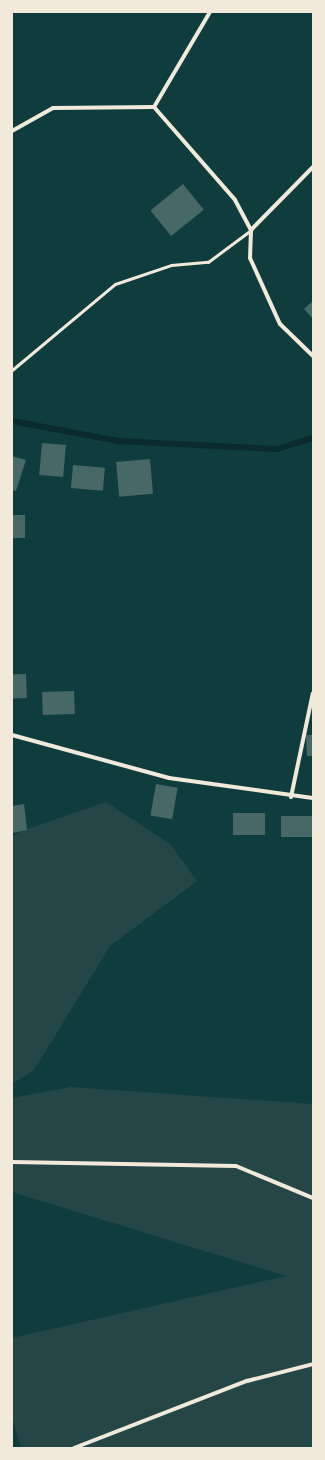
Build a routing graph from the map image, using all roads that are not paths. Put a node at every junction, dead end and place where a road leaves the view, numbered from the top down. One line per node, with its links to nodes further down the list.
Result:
1 (210, 12): 2 (street)
2 (154, 107): 3 (street); 5 (street)
3 (12, 131)
4 (313, 167): 5 (street)
5 (251, 230): 6 (street); 7 (lane)
6 (313, 356)
7 (12, 370)
8 (313, 693): 10 (street)
9 (12, 735): 10 (street)
10 (291, 797): 11 (street)
11 (313, 798)
12 (12, 1162): 13 (street)
13 (313, 1198)
14 (313, 1364): 15 (street)
15 (74, 1448)

